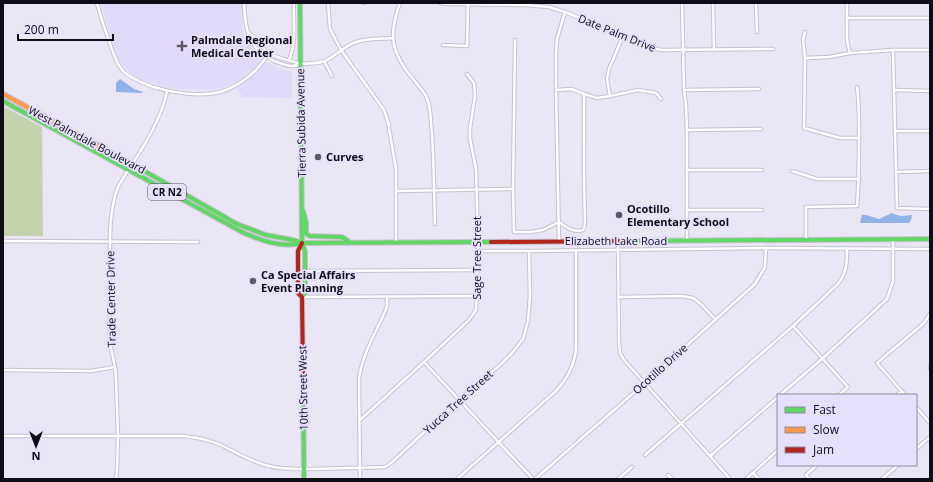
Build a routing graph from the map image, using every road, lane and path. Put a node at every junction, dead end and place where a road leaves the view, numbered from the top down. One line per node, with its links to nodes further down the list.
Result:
1 (97, 3): 44 (street)
2 (244, 3): 17 (street)
3 (294, 3): 34 (street)
4 (300, 3): 36 (main road, Tierra Subida Avenue)
5 (328, 3): 25 (street)
6 (400, 3): 21 (street)
7 (440, 3): 12 (street, Date Palm Drive)
8 (682, 3): 26 (street)
9 (713, 3): 27 (street)
10 (756, 3): 18 (street)
11 (847, 3): 15 (street)
12 (446, 4): 13 (street, Date Palm Drive)
13 (468, 4): 14 (street, Date Palm Drive); 23 (street)
14 (565, 12): 20 (street, Date Palm Drive); 41 (street)
15 (847, 18): 16 (street); 31 (street)
16 (930, 18)
17 (248, 32): 30 (street); 32 (street)
18 (756, 32)
19 (805, 32): 33 (street)
20 (623, 36): 26 (street, Date Palm Drive); 48 (street)
21 (393, 38): 25 (street); 65 (street)
22 (515, 40): 64 (street)
23 (443, 46)
24 (773, 49): 27 (street, Date Palm Drive)
25 (342, 50): 35 (street); 67 (street)
26 (683, 50): 27 (street, Date Palm Drive); 42 (street)
27 (714, 50)
28 (893, 50): 29 (street); 31 (street); 43 (street)
29 (930, 50)
30 (269, 53): 32 (street); 34 (street)
31 (850, 54): 33 (street)
32 (267, 58): 36 (street); 44 (street)
33 (805, 58): 55 (street)
34 (290, 60): 36 (street)
35 (324, 61): 36 (street); 38 (street)
36 (300, 64): 68 (main road, Tierra Subida Avenue)
37 (467, 74): 66 (street, Sage Tree Street)
38 (332, 76)
39 (857, 87): 55 (street)
40 (759, 89): 42 (street)
41 (556, 90): 47 (street); 72 (street)
42 (684, 90): 52 (street)
43 (894, 90): 45 (street); 54 (street)
44 (167, 91): 56 (street, Trade Center Drive)
45 (930, 91)
46 (3, 94): 56 (main road, West Palmdale Boulevard / CR N2)
47 (584, 94): 48 (street); 72 (street)
48 (610, 96): 49 (street)
49 (661, 99)
50 (3, 101): 57 (main road, West Palmdale Boulevard / CR N2)
51 (761, 129): 52 (street)
52 (687, 130): 58 (street)
53 (930, 131): 54 (street)
54 (896, 132): 62 (street)
55 (859, 138): 63 (street)
56 (133, 164): 57 (street, Trade Center Drive); 74 (main road, West Palmdale Boulevard / CR N2)
57 (128, 170): 75 (main road, West Palmdale Boulevard / CR N2); 83 (street, Trade Center Drive)
58 (687, 170): 59 (street); 70 (street)
59 (762, 170)
60 (792, 171): 63 (street)
61 (930, 171): 62 (street)
62 (896, 172): 69 (street)
63 (859, 179): 77 (street)
64 (513, 189): 66 (street); 72 (street)
65 (434, 190): 66 (street); 67 (street); 73 (street)
66 (476, 190): 79 (street, Sage Tree Street)
67 (396, 191): 86 (street)
68 (301, 207): 85 (main road); 88 (main road, Tierra Subida Avenue)
69 (930, 209)
70 (687, 210): 71 (street); 81 (street)
71 (762, 210)
72 (559, 222): 87 (street)
73 (434, 224)
74 (240, 225): 75 (main road); 88 (main road, West Palmdale Boulevard / CR N2)
75 (238, 231): 88 (main road, West Palmdale Boulevard / CR N2)
76 (930, 239): 78 (main road, Elizabeth Lake Road / CR N2)
77 (806, 240): 78 (main road, Elizabeth Lake Road / CR N2); 81 (main road, Elizabeth Lake Road / CR N2)
78 (892, 240): 91 (street)
79 (478, 241): 86 (main road, Elizabeth Lake Road / CR N2); 87 (main road, Elizabeth Lake Road / CR N2); 95 (street, Sage Tree Street)
80 (618, 241): 81 (main road, Elizabeth Lake Road / CR N2); 87 (main road, Elizabeth Lake Road / CR N2); 94 (street)
81 (687, 241)
82 (3, 242): 83 (street)
83 (110, 242): 84 (street); 108 (street, Trade Center Drive)
84 (198, 242)
85 (349, 242): 86 (main road, Elizabeth Lake Road / CR N2); 88 (main road, Elizabeth Lake Road / CR N2)
86 (396, 242)
87 (559, 242)
88 (302, 243): 98 (main road, 10th Street West); 100 (main road, 10th Street West)
89 (766, 248): 90 (street); 94 (street); 104 (street, Ocotillo Drive)
90 (847, 248): 91 (street); 105 (street)
91 (893, 248): 92 (street); 106 (street)
92 (930, 249)
93 (576, 250): 94 (street); 96 (street); 125 (street)
94 (618, 250): 102 (street)
95 (478, 251): 96 (street); 97 (street, Sage Tree Street)
96 (529, 251): 117 (street, Yucca Tree Street)
97 (477, 270): 98 (street); 99 (street, Sage Tree Street)
98 (305, 271): 100 (main road, 10th Street West)
99 (477, 296): 101 (street); 107 (street, Sage Tree Street)
100 (302, 297): 101 (street); 134 (main road, 10th Street West)
101 (387, 297): 119 (street)
102 (619, 297): 104 (street); 110 (street)
103 (930, 314): 111 (street)
104 (715, 319): 110 (street, Ocotillo Drive)
105 (793, 326): 106 (street); 120 (street)
106 (822, 358): 112 (street); 113 (street)
107 (424, 362): 117 (street); 119 (street, Sage Tree Street)
108 (115, 367): 109 (street); 123 (street, Trade Center Drive)
109 (3, 370)
110 (645, 383): 120 (street); 141 (street, Ocotillo Drive)
111 (902, 391): 114 (street); 115 (street)
112 (781, 394)
113 (840, 394)
114 (898, 394)
115 (904, 394)
116 (777, 398): 129 (street)
117 (459, 400): 125 (street); 133 (street, Yucca Tree Street)
118 (917, 408): 121 (street)
119 (360, 420): 133 (street)
120 (681, 423): 128 (street); 129 (street)
121 (930, 423)
122 (3, 436): 123 (street, Yucca Tree Street)
123 (118, 436): 134 (street, Yucca Tree Street); 137 (street, Trade Center Drive)
124 (930, 436): 126 (street)
125 (499, 442): 140 (street); 141 (street)
126 (917, 448)
127 (777, 451): 135 (street)
128 (645, 455)
129 (710, 456): 144 (street)
130 (816, 466): 147 (street)
131 (897, 466): 148 (street)
132 (632, 467): 142 (street)
133 (360, 468): 134 (street, Yucca Tree Street); 139 (street)
134 (304, 469): 138 (main road, 10th Street West)
135 (753, 473): 145 (street); 146 (street)
136 (668, 475): 143 (street)
137 (116, 479)
138 (304, 479)
139 (360, 479)
140 (457, 479)
141 (534, 479)
142 (618, 479)
143 (672, 479)
144 (730, 479)
145 (746, 479)
146 (759, 479)
147 (809, 479)
148 (882, 479)

